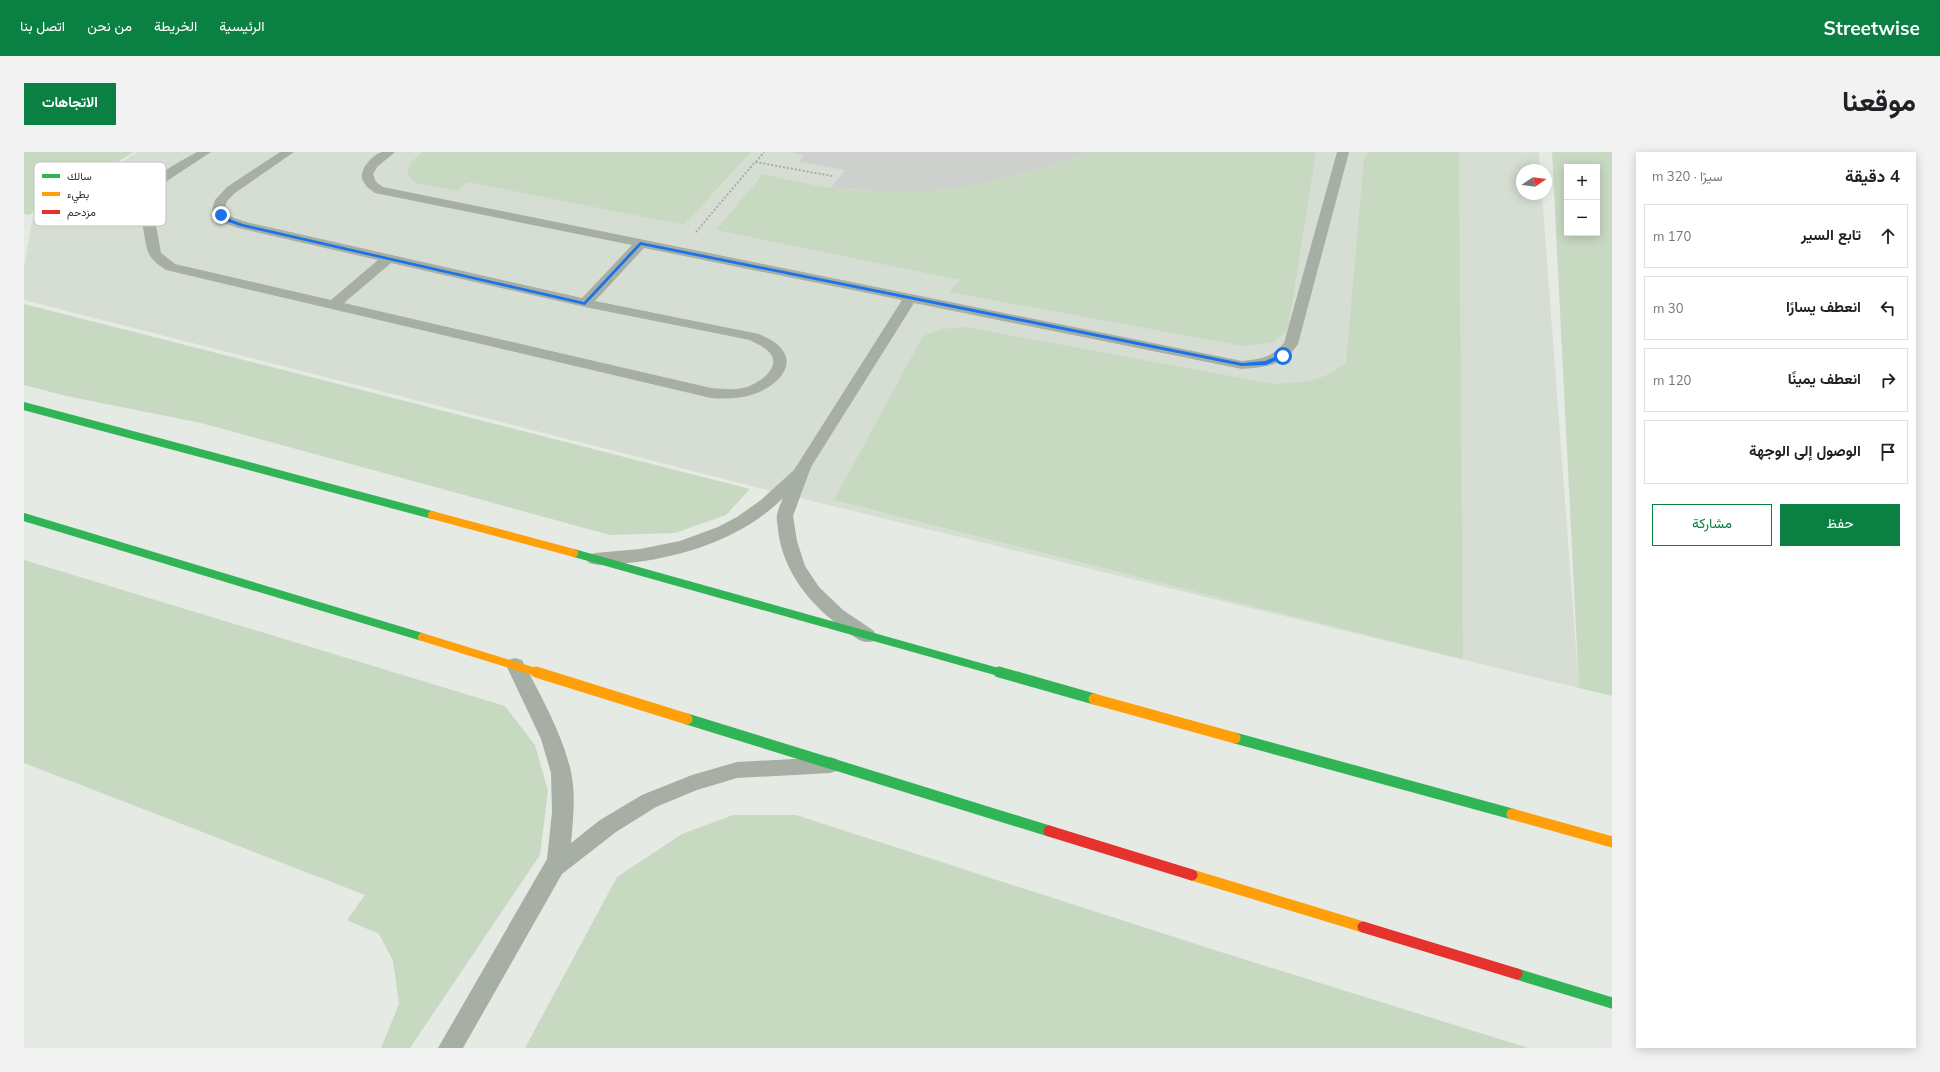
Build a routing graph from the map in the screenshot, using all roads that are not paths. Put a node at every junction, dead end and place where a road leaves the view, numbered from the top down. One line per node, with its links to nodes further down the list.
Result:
1 (205, 152): 5 (lane)
2 (288, 152): 8 (lane)
3 (390, 152): 7 (lane)
4 (1343, 152): 9 (lane)
5 (166, 177)
6 (151, 226): 11 (lane)
7 (640, 244): 9 (lane); 10 (lane)
8 (387, 259): 10 (lane); 11 (lane)
9 (911, 297): 13 (lane)
10 (585, 303): 11 (lane)
11 (335, 304)
12 (24, 406): 15 (street)
13 (803, 467): 15 (lane); 16 (lane)
14 (24, 517): 17 (street)
15 (594, 559): 16 (street)
16 (867, 636): 19 (street)
17 (515, 664): 18 (street); 20 (lane)
18 (833, 765): 20 (lane); 21 (street)
19 (1612, 842)
20 (556, 867): 22 (lane)
21 (1612, 1003)
22 (450, 1048)

